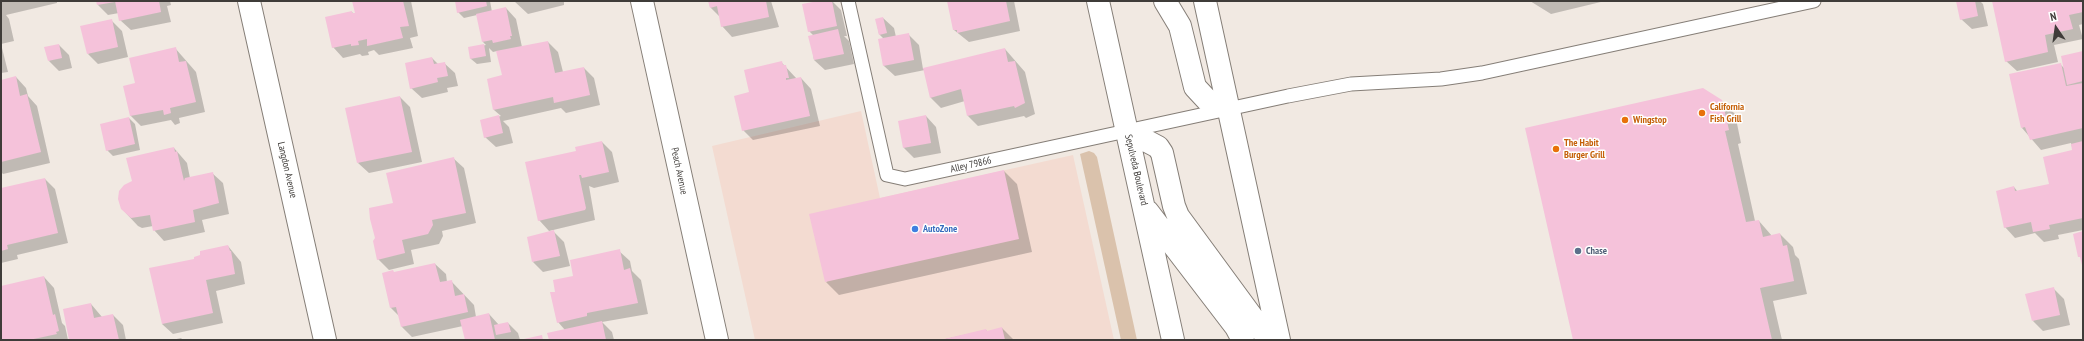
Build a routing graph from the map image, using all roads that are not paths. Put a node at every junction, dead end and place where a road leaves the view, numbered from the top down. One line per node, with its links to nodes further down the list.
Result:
1 (249, 1): 11 (main road, Langdon Avenue)
2 (642, 1): 12 (main road, Peach Avenue)
3 (848, 1): 9 (lane, Alley 79866)
4 (1098, 1): 9 (main road, Sepulveda Boulevard)
5 (1165, 1): 8 (main road)
6 (1205, 1): 8 (main road)
7 (1814, 1): 8 (lane, Alley 79866)
8 (1228, 108): 9 (lane, Alley 79866); 16 (main road)
9 (1126, 130): 10 (main road, Sepulveda Boulevard); 15 (main road)
10 (1144, 206): 13 (main road, Sepulveda Boulevard); 14 (main road)
11 (325, 340)
12 (717, 340)
13 (1173, 340)
14 (1243, 340)
15 (1268, 340)
16 (1279, 340)

